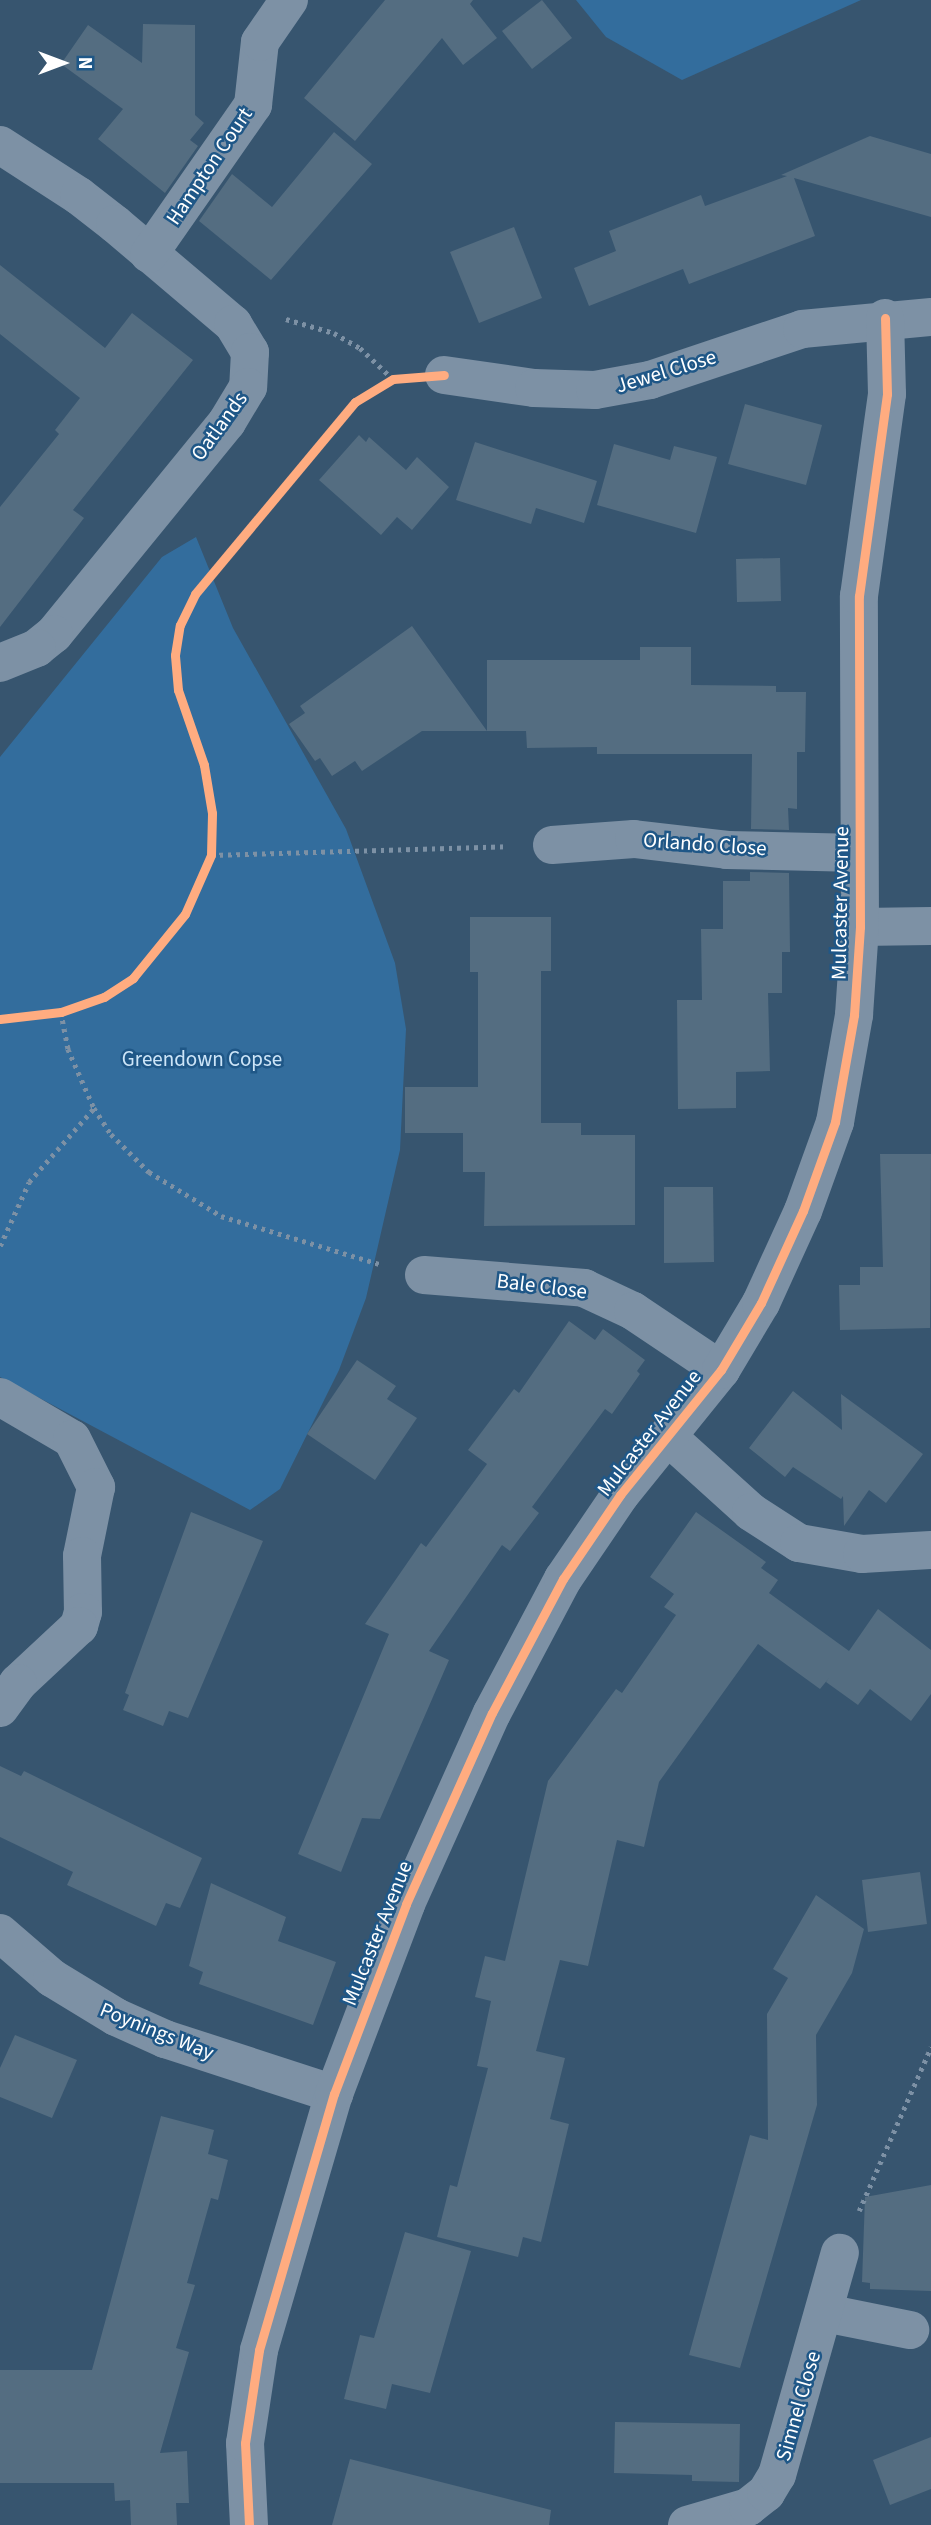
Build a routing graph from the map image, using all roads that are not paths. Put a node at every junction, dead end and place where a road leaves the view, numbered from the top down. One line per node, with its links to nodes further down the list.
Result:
1 (289, 0): 3 (street, Hampton Court)
2 (0, 145): 3 (street, Oatlands)
3 (149, 254): 7 (street, Oatlands)
4 (931, 317): 5 (street, Jewel Close)
5 (885, 318): 6 (street, Jewel Close); 9 (street, Mulcaster Avenue)
6 (444, 375)
7 (0, 663)
8 (552, 845): 9 (street, Orlando Close)
9 (859, 853): 11 (street, Mulcaster Avenue)
10 (931, 926): 11 (street)
11 (860, 927): 13 (street, Mulcaster Avenue)
12 (424, 1275): 13 (street, Bale Close)
13 (721, 1370): 15 (street, Mulcaster Avenue)
14 (0, 1397): 17 (street)
15 (667, 1436): 16 (street); 19 (street, Mulcaster Avenue)
16 (931, 1550)
17 (0, 1708)
18 (0, 1933): 19 (street, Poynings Way)
19 (334, 2094): 23 (street, Mulcaster Avenue)
20 (840, 2253): 21 (street, Simnel Close)
21 (825, 2314): 22 (street); 24 (street, Simnel Close)
22 (910, 2330)
23 (249, 2525)
24 (687, 2525)

